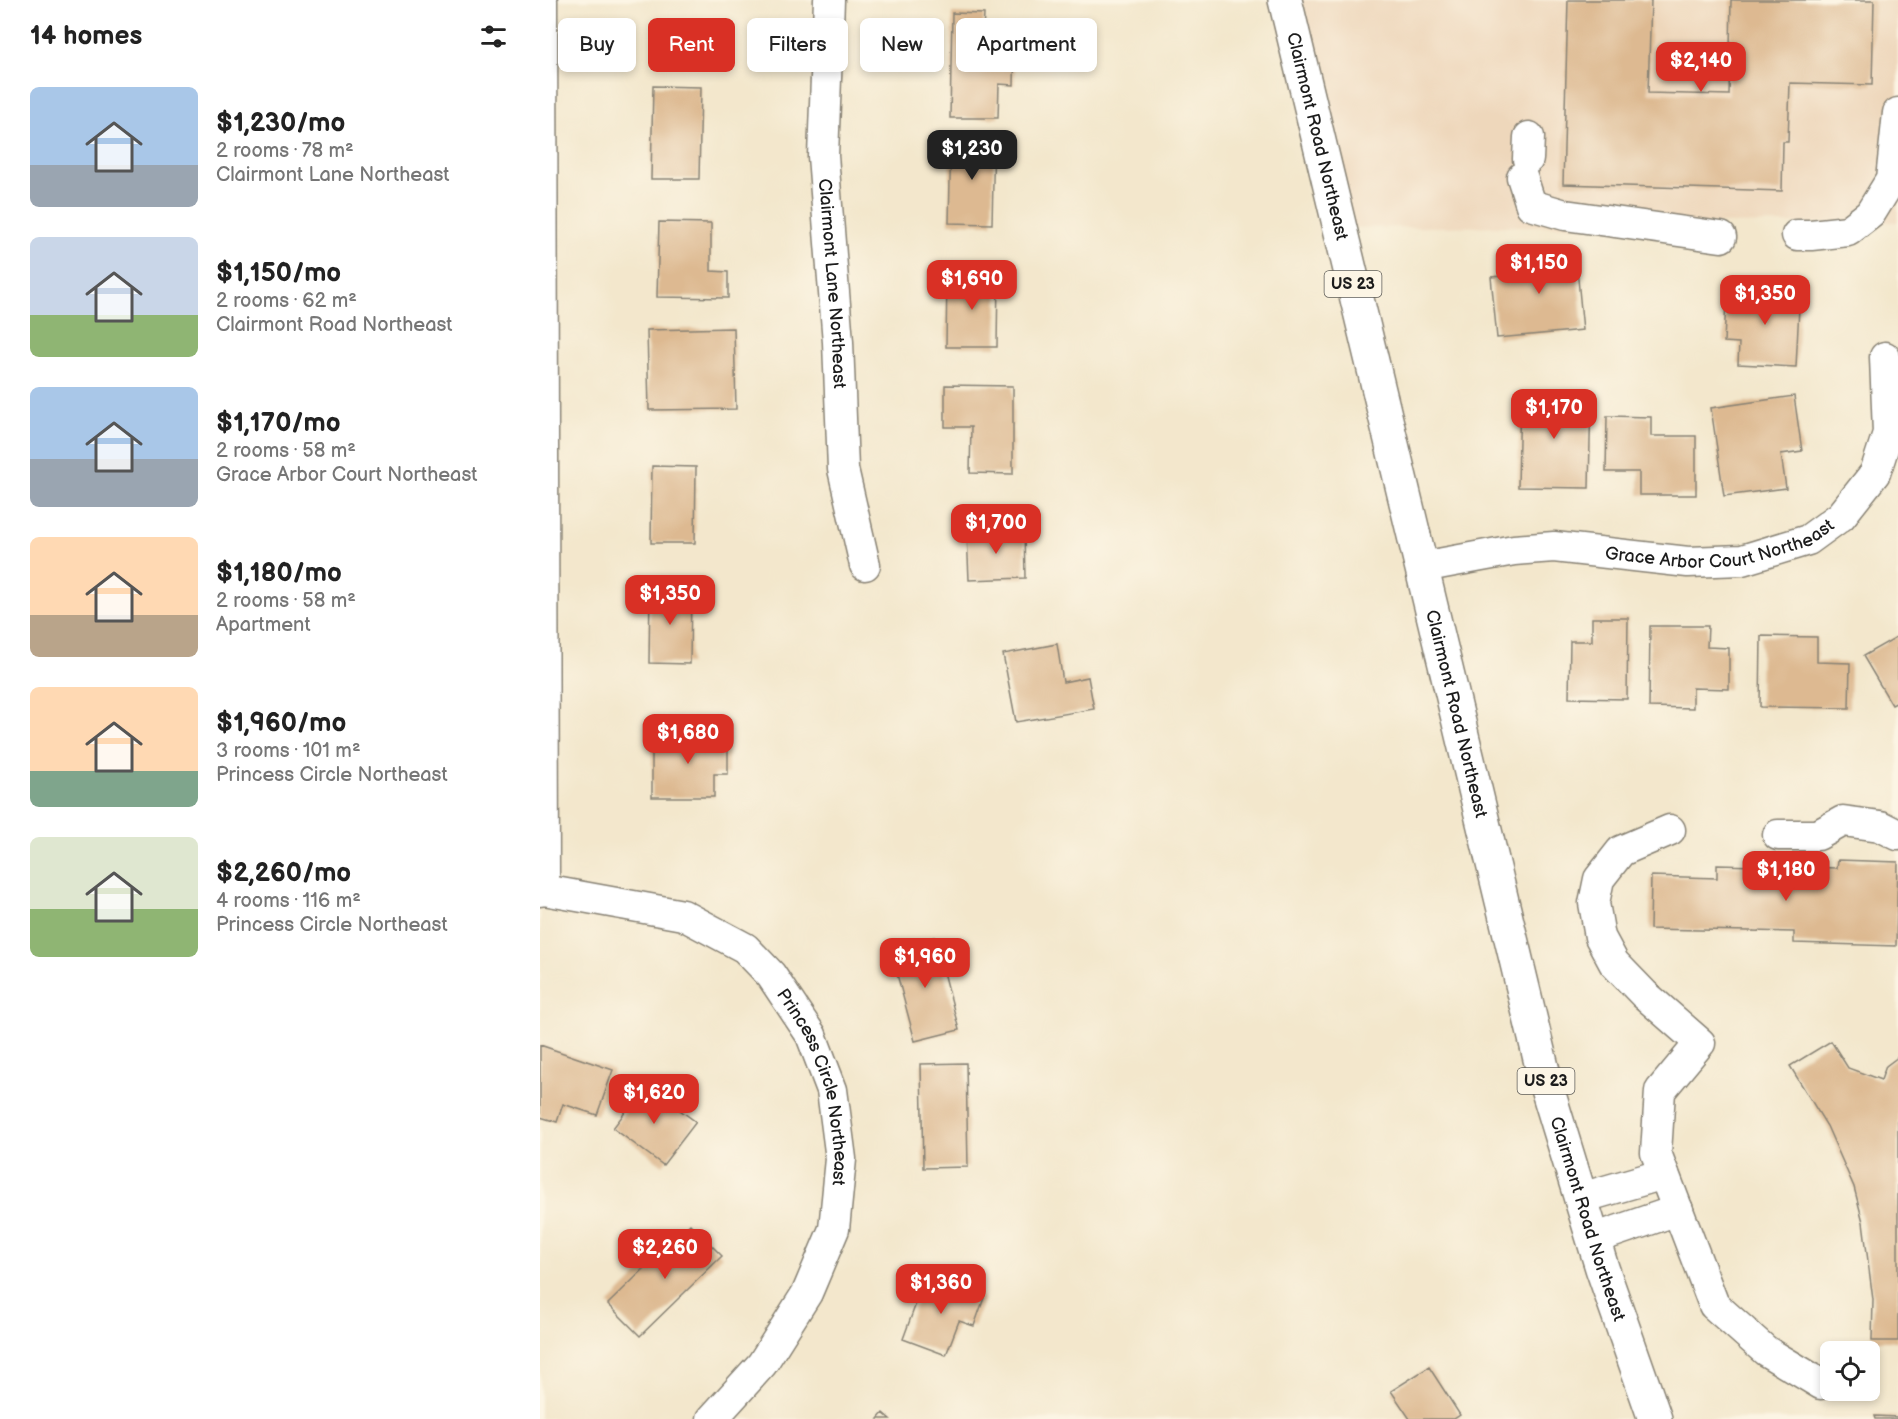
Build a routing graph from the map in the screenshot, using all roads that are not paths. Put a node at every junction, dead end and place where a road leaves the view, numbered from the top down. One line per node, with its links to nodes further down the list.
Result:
1 (542, 0): 8 (street)
2 (830, 0): 10 (street, Clairmont Lane Northeast)
3 (1285, 0): 11 (main road, Clairmont Road Northeast / US 23)
4 (1898, 112): 6 (street)
5 (1527, 158): 7 (street)
6 (1797, 235)
7 (1721, 237)
8 (541, 301): 15 (street)
9 (1885, 357): 11 (street, Grace Arbor Court Northeast)
10 (865, 564)
11 (1422, 567): 17 (main road, Clairmont Road Northeast / US 23)
12 (1671, 830): 16 (street)
13 (1778, 835): 14 (street)
14 (1898, 835)
15 (542, 890): 21 (street, Princess Circle Northeast)
16 (1664, 1174): 17 (street); 18 (street)
17 (1581, 1198): 19 (main road, Clairmont Road Northeast / US 23)
18 (1678, 1210): 19 (street); 20 (street)
19 (1593, 1239): 22 (main road, Clairmont Road Northeast / US 23)
20 (1820, 1383)
21 (712, 1419)
22 (1655, 1419)

